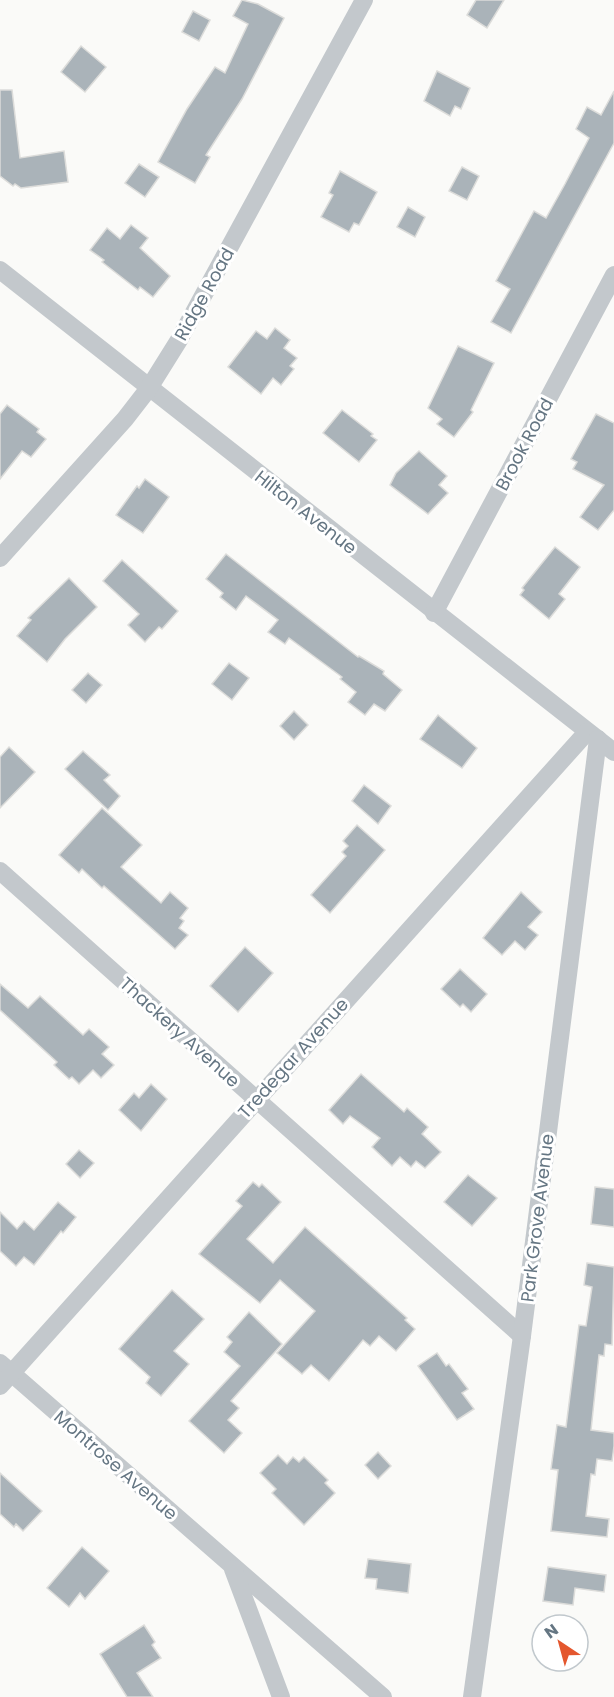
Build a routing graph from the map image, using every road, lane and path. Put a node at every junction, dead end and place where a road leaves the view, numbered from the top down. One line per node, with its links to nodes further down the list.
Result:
1 (364, 0): 4 (street, Ridge Road)
2 (0, 270): 4 (street, Hilton Avenue)
3 (614, 275): 6 (street, Brook Road)
4 (149, 388): 5 (street, Ridge Road); 6 (street, Hilton Avenue)
5 (0, 558)
6 (434, 613): 7 (street, Hilton Avenue)
7 (593, 735): 8 (street, Hilton Avenue); 10 (street, Tredegar Avenue); 11 (street, Park Grove Avenue)
8 (614, 752)
9 (0, 871): 10 (street, Thackery Avenue)
10 (256, 1100): 11 (street, Thackery Avenue); 12 (street, Tredegar Avenue)
11 (522, 1336): 16 (street, Park Grove Avenue)
12 (4, 1374): 13 (street, Montrose Avenue)
13 (232, 1567): 14 (street, Montrose Avenue); 15 (street, Montrose Avenue)
14 (281, 1697)
15 (383, 1697)
16 (472, 1697)

